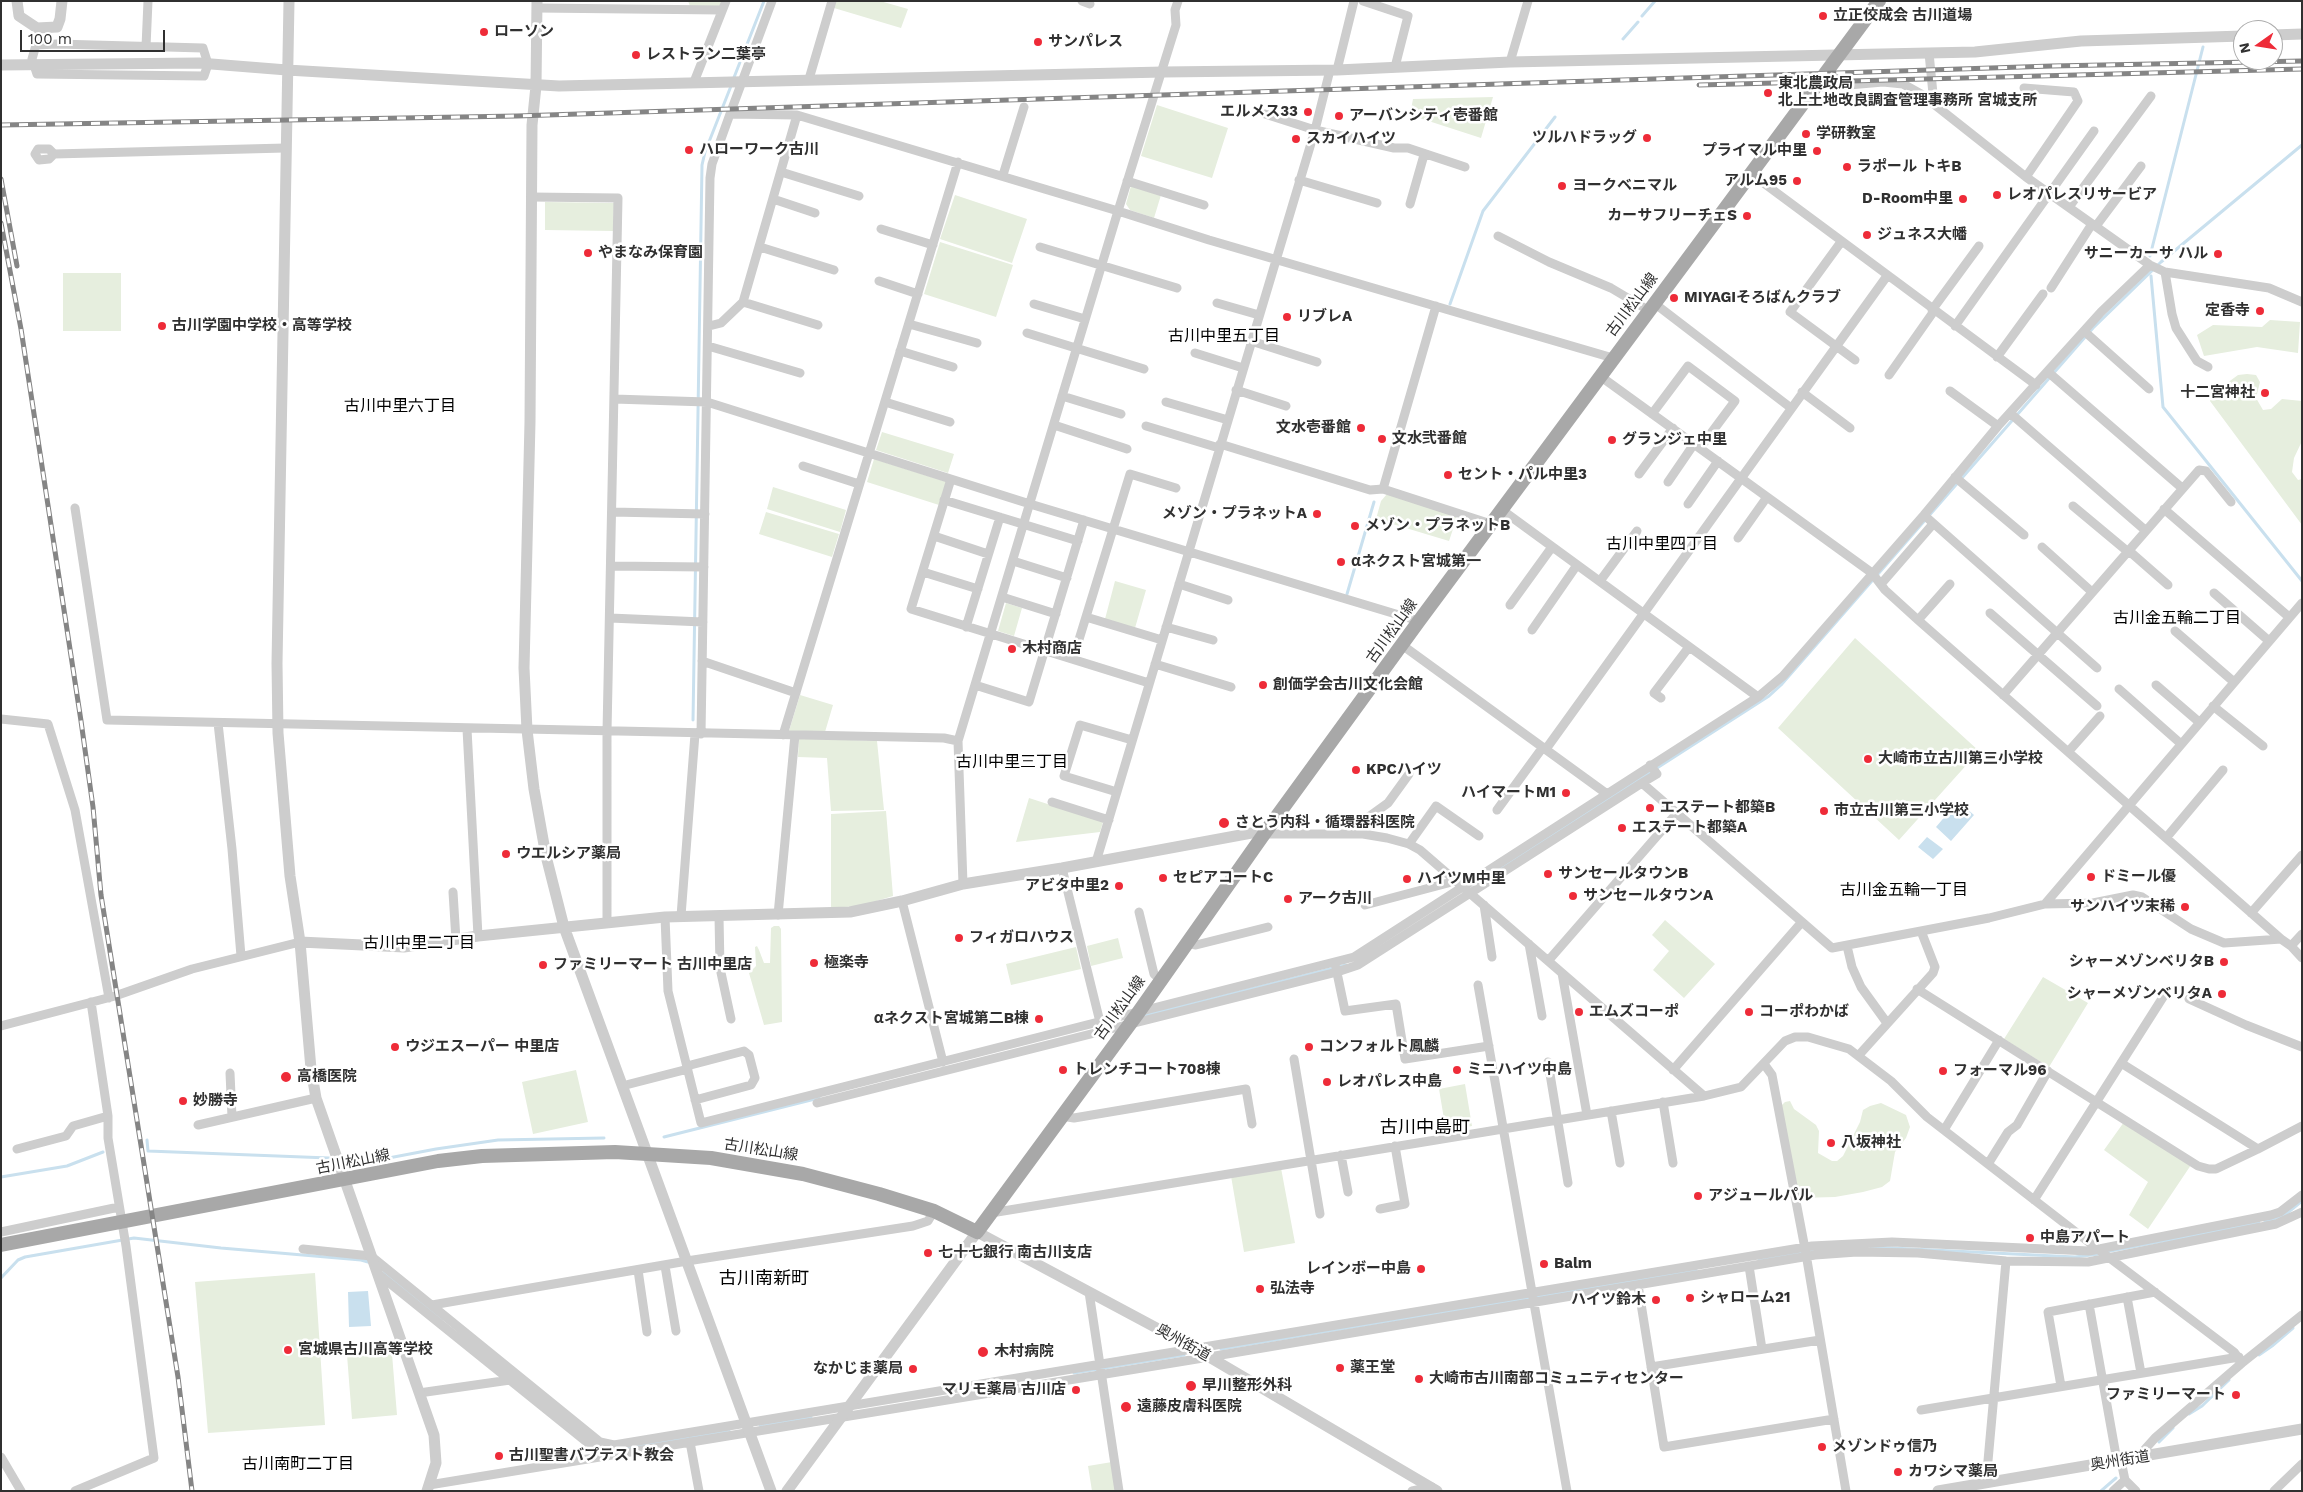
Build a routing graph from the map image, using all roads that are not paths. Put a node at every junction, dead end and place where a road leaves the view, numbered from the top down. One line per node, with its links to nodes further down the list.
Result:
1 (17, 1): 2 (street)
2 (62, 1)
3 (148, 1): 19 (street)
4 (289, 1): 26 (street)
5 (772, 1): 30 (street)
6 (832, 1): 29 (street)
7 (1178, 1): 28 (street)
8 (1354, 1): 27 (street)
9 (1363, 1): 25 (street)
10 (1528, 1): 22 (street)
11 (1879, 1): 21 (main road, 古川松山線)
12 (537, 4): 13 (street); 32 (street)
13 (620, 5): 14 (street)
14 (687, 5): 15 (street)
15 (724, 6): 31 (street)
16 (2302, 34): 17 (street)
17 (2283, 35)
18 (2233, 36): 20 (street)
19 (146, 47): 23 (street); 23 (street)
20 (1929, 53): 21 (street); 36 (street)
21 (1841, 54): 22 (street); 33 (main road, 古川松山線)
22 (1510, 62): 25 (street)
23 (204, 63): 24 (street); 26 (street)
24 (1, 65)
25 (1395, 67): 27 (street)
26 (287, 70): 32 (street); 43 (street)
27 (1333, 70): 28 (street); 41 (street)
28 (1163, 72): 29 (street); 54 (street)
29 (809, 79): 30 (street)
30 (736, 81): 31 (street); 38 (street)
31 (694, 82): 32 (street)
32 (536, 86): 57 (street)
33 (1813, 88): 36 (street); 50 (main road, 古川松山線)
34 (2024, 88): 52 (street)
35 (2151, 96): 62 (street)
36 (1934, 104): 52 (street)
37 (1024, 107): 51 (street)
38 (730, 114): 40 (street); 92 (street)
39 (1265, 114): 41 (street)
40 (797, 115): 46 (street); 49 (street)
41 (1315, 130): 45 (street); 53 (street)
42 (2094, 131): 55 (street)
43 (285, 148): 44 (street); 240 (street)
44 (54, 154)
45 (1424, 155): 48 (street); 60 (street)
46 (958, 162): 51 (street); 69 (street)
47 (2141, 166): 65 (street)
48 (1466, 167)
49 (781, 172): 56 (street); 58 (street)
50 (1750, 174): 68 (street); 86 (main road, 古川松山線)
51 (1003, 175): 63 (street)
52 (2026, 176): 55 (street)
53 (1299, 180): 59 (street); 73 (street)
54 (1127, 181): 61 (street); 63 (street)
55 (2050, 193): 62 (street); 93 (street)
56 (859, 196)
57 (531, 197): 121 (street); 242 (street)
58 (773, 199): 64 (street); 71 (street)
59 (1377, 203)
60 (1410, 204)
61 (1204, 205)
62 (2069, 207): 65 (street)
63 (1118, 211): 73 (street); 74 (street)
64 (815, 214)
65 (2094, 225): 75 (street); 103 (street)
66 (881, 229): 69 (street)
67 (1498, 236): 86 (street)
68 (1841, 242): 77 (street); 99 (street)
69 (933, 245): 80 (street)
70 (1979, 246): 87 (street)
71 (760, 247): 76 (street); 81 (street)
72 (1040, 247): 74 (street)
73 (1276, 259): 85 (street); 88 (street)
74 (1101, 266): 79 (street); 89 (street)
75 (2157, 268): 82 (street); 95 (street); 109 (street)
76 (834, 270)
77 (1886, 276): 87 (street); 99 (street)
78 (879, 281): 80 (street)
79 (1177, 288)
80 (918, 294): 90 (street)
81 (743, 302): 91 (street); 92 (street)
82 (2302, 302)
83 (1217, 303): 88 (street)
84 (1034, 304): 89 (street)
85 (1436, 306): 104 (street); 151 (street)
86 (1651, 307): 104 (main road, 古川松山線); 126 (street)
87 (1933, 310): 93 (street); 113 (street)
88 (1259, 315): 96 (street)
89 (1085, 319): 100 (street)
90 (909, 324): 97 (street); 101 (street)
91 (818, 325)
92 (709, 326): 98 (street)
93 (1955, 326): 103 (street)
94 (1027, 333): 100 (street)
95 (2086, 333): 112 (street); 116 (street)
96 (1251, 341): 106 (street); 108 (street)
97 (977, 343)
98 (708, 346): 111 (street); 122 (street)
99 (1836, 346): 105 (street); 119 (street)
100 (1077, 348): 110 (street); 120 (street)
101 (900, 351): 107 (street); 123 (street)
102 (1195, 353): 108 (street)
103 (1997, 357): 115 (street)
104 (1613, 358): 114 (main road, 古川松山線)
105 (1854, 360)
106 (1317, 362)
107 (953, 367)
108 (1243, 368): 117 (street)
109 (2208, 368)
110 (1144, 369)
111 (800, 373)
112 (2050, 374): 115 (street); 150 (street)
113 (1888, 375)
114 (1600, 376): 128 (street); 160 (main road, 古川松山線)
115 (2036, 385): 129 (street)
116 (2149, 389)
117 (1236, 390): 125 (street); 130 (street)
118 (1950, 391): 134 (street)
119 (1802, 392): 126 (street); 136 (street)
120 (1062, 396): 127 (street); 132 (street)
121 (614, 399): 122 (street); 161 (street)
122 (702, 402): 140 (street); 162 (street)
123 (885, 402): 131 (street); 140 (street)
124 (1166, 402): 130 (street)
125 (1286, 406)
126 (1791, 408): 144 (street)
127 (1121, 414)
128 (1652, 414): 135 (street); 138 (street)
129 (2014, 416): 134 (street); 169 (street)
130 (1228, 420): 137 (street)
131 (950, 422)
132 (1054, 425): 139 (street); 155 (street)
133 (1146, 426): 137 (street)
134 (1998, 426): 146 (street)
135 (1673, 428): 138 (street); 143 (street)
136 (1850, 428)
137 (1220, 446): 151 (street); 177 (street)
138 (1697, 446): 141 (street); 147 (street)
139 (1127, 449)
140 (869, 453): 145 (street); 148 (street)
141 (1718, 461): 144 (street); 156 (street)
142 (803, 466): 148 (street)
143 (1640, 474)
144 (1741, 477): 152 (street); 198 (street)
145 (951, 479): 153 (street); 155 (street)
146 (1958, 480): 165 (street); 171 (street)
147 (1668, 482)
148 (860, 484): 230 (street)
149 (1176, 488): 168 (street)
150 (2182, 488): 154 (street); 159 (street)
151 (1382, 489): 167 (street)
152 (1767, 497): 173 (street); 186 (street)
153 (944, 500): 163 (street); 172 (street)
154 (2231, 502)
155 (1030, 504): 164 (street); 166 (street)
156 (1688, 504)
157 (2074, 506): 178 (street)
158 (75, 508): 239 (street)
159 (2164, 509): 169 (street); 202 (street)
160 (1502, 510): 167 (main road, 古川松山線); 175 (street)
161 (612, 512): 162 (street); 182 (street)
162 (699, 514): 183 (street)
163 (1000, 517): 166 (street); 179 (street)
164 (1084, 520): 168 (street); 174 (street)
165 (1929, 520): 186 (street); 186 (street); 211 (street)
166 (1024, 524): 174 (street); 180 (street)
167 (1491, 524): 205 (main road, 古川松山線)
168 (1113, 529): 177 (street); 201 (street)
169 (2145, 530): 178 (street)
170 (1637, 531): 187 (street)
171 (2024, 535)
172 (934, 536): 179 (street); 184 (street)
173 (1738, 538)
174 (1078, 541): 185 (street)
175 (1552, 547): 181 (street); 197 (street)
176 (2042, 547): 192 (street)
177 (1189, 551): 188 (street); 205 (street)
178 (2128, 551): 190 (street); 192 (street)
179 (988, 554): 191 (street)
180 (1013, 561): 185 (street); 194 (street)
181 (1577, 565): 187 (street); 209 (street)
182 (611, 566): 183 (street); 203 (street)
183 (697, 567): 206 (street)
184 (923, 572): 191 (street); 207 (street)
185 (1067, 578): 200 (street)
186 (1876, 578): 204 (street); 232 (street)
187 (1600, 581): 198 (street)
188 (1179, 584): 195 (street); 208 (street)
189 (1950, 584): 204 (street)
190 (2168, 585)
191 (978, 589): 207 (street)
192 (2092, 592): 211 (street)
193 (2214, 593): 215 (street)
194 (1002, 597): 200 (street); 212 (street)
195 (1228, 600)
196 (2302, 603): 202 (street)
197 (1510, 605)
198 (1642, 612): 217 (street); 251 (street)
199 (1990, 613): 219 (street)
200 (1056, 614): 218 (street)
201 (1086, 617): 213 (street); 220 (street)
202 (2289, 617): 215 (street)
203 (610, 618): 206 (street); 243 (street)
204 (1918, 620): 231 (street)
205 (1419, 621): 216 (main road, 古川松山線)
206 (697, 622): 221 (street)
207 (966, 626): 212 (street)
208 (1166, 627): 213 (street); 214 (street)
209 (1532, 630)
210 (2175, 631): 224 (street)
211 (2057, 632): 219 (street); 223 (street)
212 (991, 634): 218 (street); 227 (street)
213 (1162, 640): 222 (street)
214 (1213, 640)
215 (2269, 641): 224 (street)
216 (1402, 645): 251 (street); 264 (main road, 古川松山線)
217 (1689, 647): 232 (street); 233 (street)
218 (1045, 651): 220 (street); 227 (street)
219 (2039, 655): 231 (street); 234 (street)
220 (1073, 659): 225 (street)
221 (702, 661): 230 (street); 244 (street)
222 (1155, 664): 225 (street); 228 (street)
223 (2097, 668)
224 (2234, 682): 235 (street)
225 (1149, 683): 247 (street)
226 (2156, 685): 238 (street)
227 (975, 686): 248 (street)
228 (1232, 687)
229 (2119, 689): 249 (street)
230 (796, 693): 245 (street)
231 (2004, 695): 252 (street)
232 (1758, 697): 253 (street)
233 (1661, 698)
234 (2097, 706)
235 (2213, 706): 238 (street); 250 (street)
236 (2100, 716): 252 (street)
237 (1, 719): 310 (street)
238 (2199, 722): 249 (street)
239 (218, 723): 240 (street); 300 (street)
240 (278, 724): 241 (street); 295 (street)
241 (467, 729): 242 (street); 292 (street)
242 (526, 730): 243 (street); 288 (street)
243 (607, 732): 244 (street); 286 (street)
244 (698, 734): 245 (street); 283 (street)
245 (782, 735): 246 (street)
246 (796, 735): 248 (street); 282 (street)
247 (1132, 740): 257 (street); 257 (street)
248 (958, 741): 273 (street)
249 (2180, 743): 260 (street)
250 (2262, 746)
251 (1544, 748): 258 (street); 261 (street)
252 (2068, 752): 260 (street)
253 (1653, 768): 256 (street); 258 (street)
254 (2223, 770): 267 (street)
255 (1409, 774): 265 (street)
256 (1642, 783): 262 (street); 274 (street)
257 (1117, 792): 263 (street)
258 (1607, 794): 274 (street)
259 (1052, 802): 263 (street)
260 (2129, 804): 267 (street); 277 (street)
261 (1497, 810)
262 (1677, 814): 287 (street); 303 (street)
263 (1109, 820): 270 (street)
264 (1264, 834): 265 (street); 270 (street); 296 (main road, 古川松山線)
265 (1353, 834): 268 (street)
266 (1479, 836): 268 (street)
267 (2166, 838): 281 (street)
268 (1409, 844): 272 (street)
269 (2302, 855): 281 (street)
270 (1096, 862): 271 (street)
271 (1062, 868): 273 (street); 316 (street)
272 (1454, 879): 274 (street); 278 (street)
273 (963, 884): 276 (street)
274 (1466, 890): 279 (street); 304 (street)
275 (452, 892): 294 (street)
276 (902, 901): 282 (street); 327 (street)
277 (2044, 904): 290 (street); 293 (street)
278 (1366, 905)
279 (1484, 905): 297 (street); 301 (street)
280 (1139, 912): 306 (street)
281 (2251, 913): 293 (street)
282 (778, 915): 284 (street)
283 (681, 916): 284 (street); 285 (street)
284 (719, 916): 315 (street)
285 (665, 917): 286 (street); 331 (street)
286 (607, 922): 288 (street)
287 (1801, 923): 298 (street); 332 (street)
288 (564, 927): 292 (street); 336 (street)
289 (1268, 928): 296 (street)
290 (1921, 931): 298 (street); 308 (street)
291 (2302, 934): 299 (street)
292 (478, 936): 294 (street)
293 (2281, 939): 299 (street)
294 (456, 940): 295 (street)
295 (300, 942): 300 (street); 338 (street)
296 (1187, 943): 306 (main road, 古川松山線)
297 (1530, 944): 303 (street); 314 (street)
298 (1847, 946): 317 (street)
299 (2291, 946): 302 (street)
300 (241, 956): 310 (street)
301 (1492, 957)
302 (2302, 958)
303 (1548, 961): 305 (street)
304 (1336, 967): 313 (street); 318 (street); 322 (street)
305 (1562, 973): 332 (street); 344 (street)
306 (1161, 980): 313 (main road, 古川松山線)
307 (1478, 986): 322 (street)
308 (1917, 989): 317 (street); 321 (street)
309 (2165, 994): 329 (street)
310 (108, 998): 312 (street)
311 (2190, 999): 323 (street)
312 (91, 1002): 319 (street); 345 (street)
313 (1138, 1013): 316 (street); 318 (main road, 古川松山線)
314 (1542, 1016)
315 (731, 1019)
316 (1100, 1022): 320 (street)
317 (1887, 1023): 324 (street)
318 (1129, 1024): 320 (street); 346 (main road, 古川松山線)
319 (1, 1026)
320 (1080, 1032): 325 (street)
321 (1999, 1040): 333 (street); 353 (street)
322 (1489, 1046): 352 (street)
323 (2302, 1047)
324 (1859, 1055): 330 (street); 353 (street)
325 (980, 1058): 327 (street); 334 (street)
326 (1294, 1059): 359 (street)
327 (943, 1062): 334 (street)
328 (1548, 1062): 348 (street)
329 (2121, 1063): 341 (street); 356 (street)
330 (1764, 1064): 337 (street); 378 (street)
331 (687, 1068): 336 (street); 339 (street); 339 (street)
332 (1673, 1070): 337 (street)
333 (2048, 1071): 341 (street); 362 (street)
334 (924, 1072): 339 (street); 342 (street)
335 (230, 1073): 347 (street)
336 (622, 1086): 357 (street)
337 (1704, 1096): 340 (street)
338 (316, 1098): 347 (street); 363 (street)
339 (695, 1100)
340 (1663, 1102): 343 (street); 361 (street)
341 (2096, 1102): 356 (street); 367 (street)
342 (817, 1103)
343 (1611, 1111): 344 (street); 360 (street)
344 (1587, 1115): 348 (street)
345 (108, 1116): 355 (street); 368 (street)
346 (1061, 1116): 349 (street); 372 (main road, 古川松山線)
347 (232, 1117): 350 (street)
348 (1558, 1120): 352 (street); 364 (street)
349 (1252, 1124)
350 (198, 1125)
351 (2302, 1126): 356 (street)
352 (1504, 1128): 354 (street); 390 (street)
353 (1944, 1130): 362 (street)
354 (1395, 1146): 358 (street); 369 (street)
355 (17, 1148)
356 (2258, 1148)
357 (648, 1155): 363 (main road, 古川松山線); 370 (main road, 古川松山線); 381 (street)
358 (1341, 1155): 359 (street); 365 (street)
359 (1311, 1160): 372 (street); 373 (street)
360 (1620, 1163)
361 (1673, 1163)
362 (1988, 1164): 367 (street)
363 (345, 1180): 376 (main road, 古川松山線); 380 (street)
364 (1568, 1183)
365 (1348, 1192)
366 (2302, 1195): 379 (street)
367 (2034, 1200): 379 (street)
368 (119, 1207): 374 (street); 430 (street)
369 (1380, 1209)
370 (934, 1211): 375 (main road, 古川松山線); 381 (street)
371 (2302, 1212): 379 (street)
372 (990, 1213): 375 (main road, 古川松山線)
373 (1320, 1214)
374 (1, 1232)
375 (977, 1232): 388 (street, 奥州街道); 411 (street)
376 (7, 1244)
377 (303, 1250): 380 (street)
378 (1806, 1252): 379 (street); 382 (street); 384 (street); 390 (street); 398 (street)
379 (2103, 1253): 382 (street); 389 (street)
380 (371, 1256): 386 (street); 393 (street)
381 (687, 1261): 383 (street); 415 (street)
382 (2006, 1261): 410 (street)
383 (665, 1266): 385 (street); 396 (street)
384 (1749, 1266): 387 (street); 400 (street)
385 (638, 1270): 393 (street); 395 (street)
386 (377, 1273): 406 (street); 409 (street)
387 (1638, 1285): 390 (street); 403 (street)
388 (1089, 1292): 399 (street, 奥州街道); 404 (street)
389 (2156, 1292): 391 (street); 402 (street)
390 (1533, 1297): 397 (street); 436 (street)
391 (2127, 1298): 392 (street); 405 (street)
392 (2089, 1304): 407 (street); 408 (street)
393 (432, 1305): 406 (street)
394 (2302, 1315): 402 (street)
395 (647, 1332)
396 (676, 1332)
397 (1323, 1332): 399 (street); 401 (street)
398 (1820, 1340): 400 (street); 414 (street)
399 (1194, 1348): 401 (street, 奥州街道); 404 (street)
400 (1762, 1349): 403 (street)
401 (1209, 1357): 404 (street); 428 (street, 奥州街道)
402 (2240, 1360): 405 (street); 421 (street)
403 (1651, 1366): 414 (street)
404 (1101, 1369): 411 (street); 413 (street); 434 (street)
405 (2140, 1373): 407 (street)
406 (512, 1377): 409 (street); 418 (street); 419 (street)
407 (2102, 1379): 408 (street); 422 (street)
408 (2061, 1386): 410 (street)
409 (419, 1393): 427 (street)
410 (1994, 1397): 412 (street); 425 (street)
411 (850, 1406): 413 (street); 415 (street)
412 (1921, 1410)
413 (841, 1418): 415 (street); 433 (street)
414 (1834, 1419): 437 (street)
415 (748, 1428): 417 (street); 418 (street); 432 (street)
416 (2302, 1429): 421 (street, 奥州街道)
417 (690, 1442): 418 (street); 431 (street)
418 (644, 1445): 419 (street)
419 (604, 1456): 427 (street)
420 (1, 1457): 429 (street)
421 (2137, 1458): 422 (street, 奥州街道)
422 (2119, 1461): 424 (street); 426 (street, 奥州街道)
423 (2302, 1464): 441 (street)
424 (2125, 1480): 439 (street); 440 (street)
425 (1986, 1483): 426 (street, 奥州街道); 438 (street, 奥州街道)
426 (2003, 1486)
427 (428, 1488)
428 (1435, 1489): 435 (street)
429 (21, 1491)
430 (75, 1491)
431 (699, 1491)
432 (771, 1491)
433 (787, 1491)
434 (1119, 1491)
435 (1412, 1491)
436 (1567, 1491)
437 (1846, 1491)
438 (1938, 1491)
439 (2113, 1491)
440 (2136, 1491)
441 (2274, 1491)

